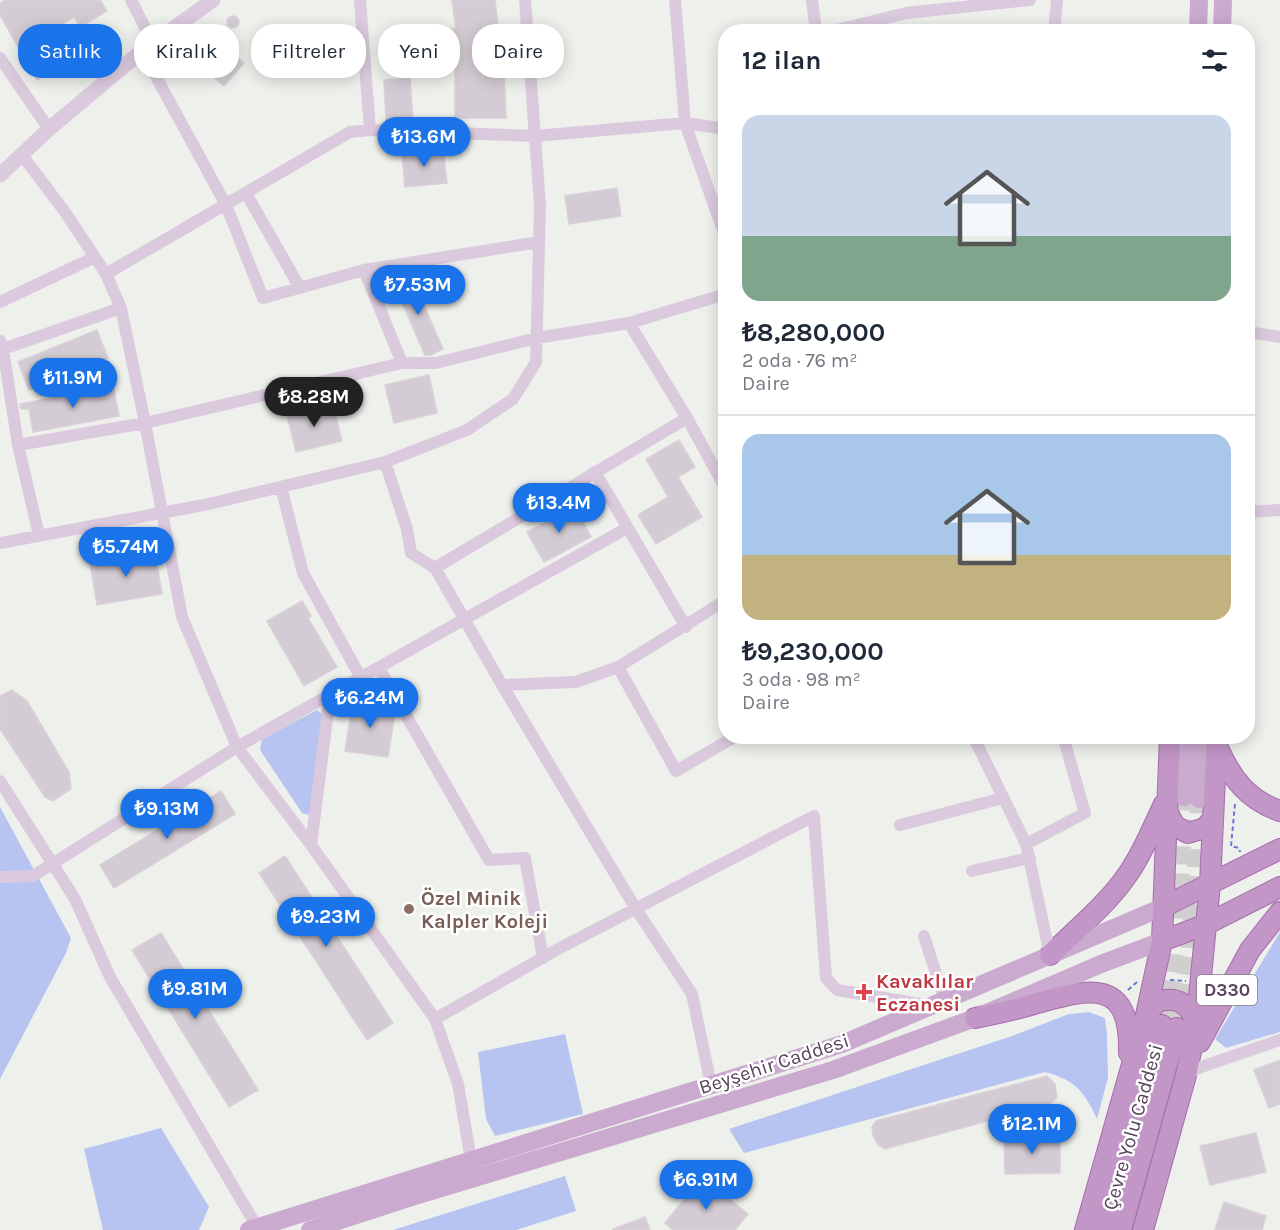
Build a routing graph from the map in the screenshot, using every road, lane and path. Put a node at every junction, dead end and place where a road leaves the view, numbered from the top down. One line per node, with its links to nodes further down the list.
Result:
1 (131, 0): 13 (street)
2 (213, 0): 14 (street)
3 (360, 0): 26 (street)
4 (525, 0): 27 (street)
5 (675, 0): 23 (street)
6 (812, 0): 15 (street)
7 (903, 0): 12 (street)
8 (1057, 0): 17 (street)
9 (1199, 0): 18 (main road)
10 (1223, 0): 19 (main road)
11 (1022, 1): 12 (street)
12 (906, 13): 16 (street)
13 (139, 24)
14 (179, 24)
15 (815, 24)
16 (861, 24)
17 (1055, 24)
18 (1198, 24)
19 (1222, 24)
20 (0, 58): 25 (street)
21 (134, 58): 25 (street)
22 (162, 78): 31 (street)
23 (685, 123): 24 (street); 27 (street); 32 (street)
24 (718, 128)
25 (49, 129): 28 (street)
26 (370, 130): 27 (street); 30 (street)
27 (535, 136): 33 (street)
28 (22, 155): 29 (street); 34 (street)
29 (0, 175)
30 (246, 193): 31 (street); 37 (street)
31 (226, 205): 36 (street); 37 (street)
32 (718, 216)
33 (539, 242): 35 (street); 44 (street)
34 (94, 257): 36 (street); 39 (street)
35 (364, 270): 37 (street); 46 (street)
36 (106, 274): 40 (street)
37 (300, 288)
38 (718, 296): 41 (street)
39 (0, 302)
40 (121, 308): 45 (street); 48 (street)
41 (628, 323): 44 (street); 47 (street)
42 (1255, 333): 43 (street)
43 (1280, 337)
44 (537, 338): 46 (street); 50 (street)
45 (2, 345): 49 (street)
46 (402, 363): 48 (street)
47 (687, 418): 51 (street); 52 (street)
48 (146, 423): 49 (street); 55 (street)
49 (18, 446): 58 (street)
50 (385, 462): 53 (street); 60 (street)
51 (595, 472): 57 (street); 60 (street)
52 (718, 474)
53 (280, 487): 55 (street); 66 (street)
54 (1280, 510): 56 (street)
55 (162, 512): 58 (street); 77 (street)
56 (1255, 512)
57 (627, 528): 62 (street); 63 (street)
58 (39, 535): 59 (street)
59 (0, 543)
60 (435, 568): 62 (street)
61 (718, 605): 63 (street)
62 (464, 620): 65 (street); 67 (street)
63 (686, 627): 64 (street)
64 (618, 667): 67 (street); 69 (street)
65 (379, 668): 66 (street); 103 (street)
66 (361, 678): 68 (street)
67 (502, 685): 96 (street)
68 (330, 696): 77 (street); 86 (street)
69 (722, 744)
70 (977, 744): 80 (street)
71 (1065, 744): 85 (street)
72 (1171, 744): 81 (highway)
73 (1184, 744): 81 (main road)
74 (1210, 744): 81 (main road)
75 (1212, 744): 83 (highway)
76 (1214, 744): 79 (highway)
77 (237, 747): 86 (street); 89 (street)
78 (0, 781): 89 (street)
79 (1236, 782): 82 (highway); 90 (path)
80 (1003, 798): 84 (street); 85 (street)
81 (1180, 801): 83 (highway); 95 (highway); 102 (highway)
82 (1280, 811)
83 (1213, 818): 93 (highway)
84 (900, 825)
85 (1026, 844): 88 (street)
86 (311, 845): 107 (street)
87 (1277, 851): 90 (highway, Beyşehir Caddesi); 94 (highway)
88 (1030, 858): 91 (street); 102 (street)
89 (52, 864): 92 (street); 114 (street)
90 (1242, 869): 93 (highway, Beyşehir Caddesi)
91 (972, 871)
92 (0, 877)
93 (1210, 884): 95 (highway, Beyşehir Caddesi); 98 (highway)
94 (1280, 886): 98 (highway, Beyşehir Caddesi)
95 (1164, 907): 100 (main road, Beyşehir Caddesi); 101 (highway)
96 (636, 909): 103 (street); 105 (street); 111 (street)
97 (1280, 912): 110 (highway, D330)
98 (1207, 924): 101 (highway, Beyşehir Caddesi); 108 (highway)
99 (924, 936): 105 (street)
100 (1091, 937): 102 (main road, Beyşehir Caddesi); 104 (main road)
101 (1162, 941): 104 (main road, Beyşehir Caddesi); 108 (highway)
102 (1050, 955): 105 (main road, Beyşehir Caddesi)
103 (543, 958): 107 (street)
104 (1101, 964): 106 (main road, Beyşehir Caddesi)
105 (939, 1003): 111 (main road, Beyşehir Caddesi)
106 (975, 1018): 112 (highway); 115 (main road, Beyşehir Caddesi)
107 (435, 1020): 113 (street)
108 (1170, 1024): 110 (highway); 112 (highway); 117 (highway, Çevre Yolu Caddesi); 118 (highway, Çevre Yolu Caddesi)
109 (1280, 1040): 110 (street)
110 (1186, 1075): 119 (highway, D330)
111 (711, 1085): 113 (main road, Beyşehir Caddesi)
112 (1121, 1104): 116 (highway)
113 (471, 1160): 114 (main road, Beyşehir Caddesi)
114 (253, 1228)
115 (310, 1230)
116 (1085, 1230)
117 (1104, 1230)
118 (1121, 1230)
119 (1143, 1230)

